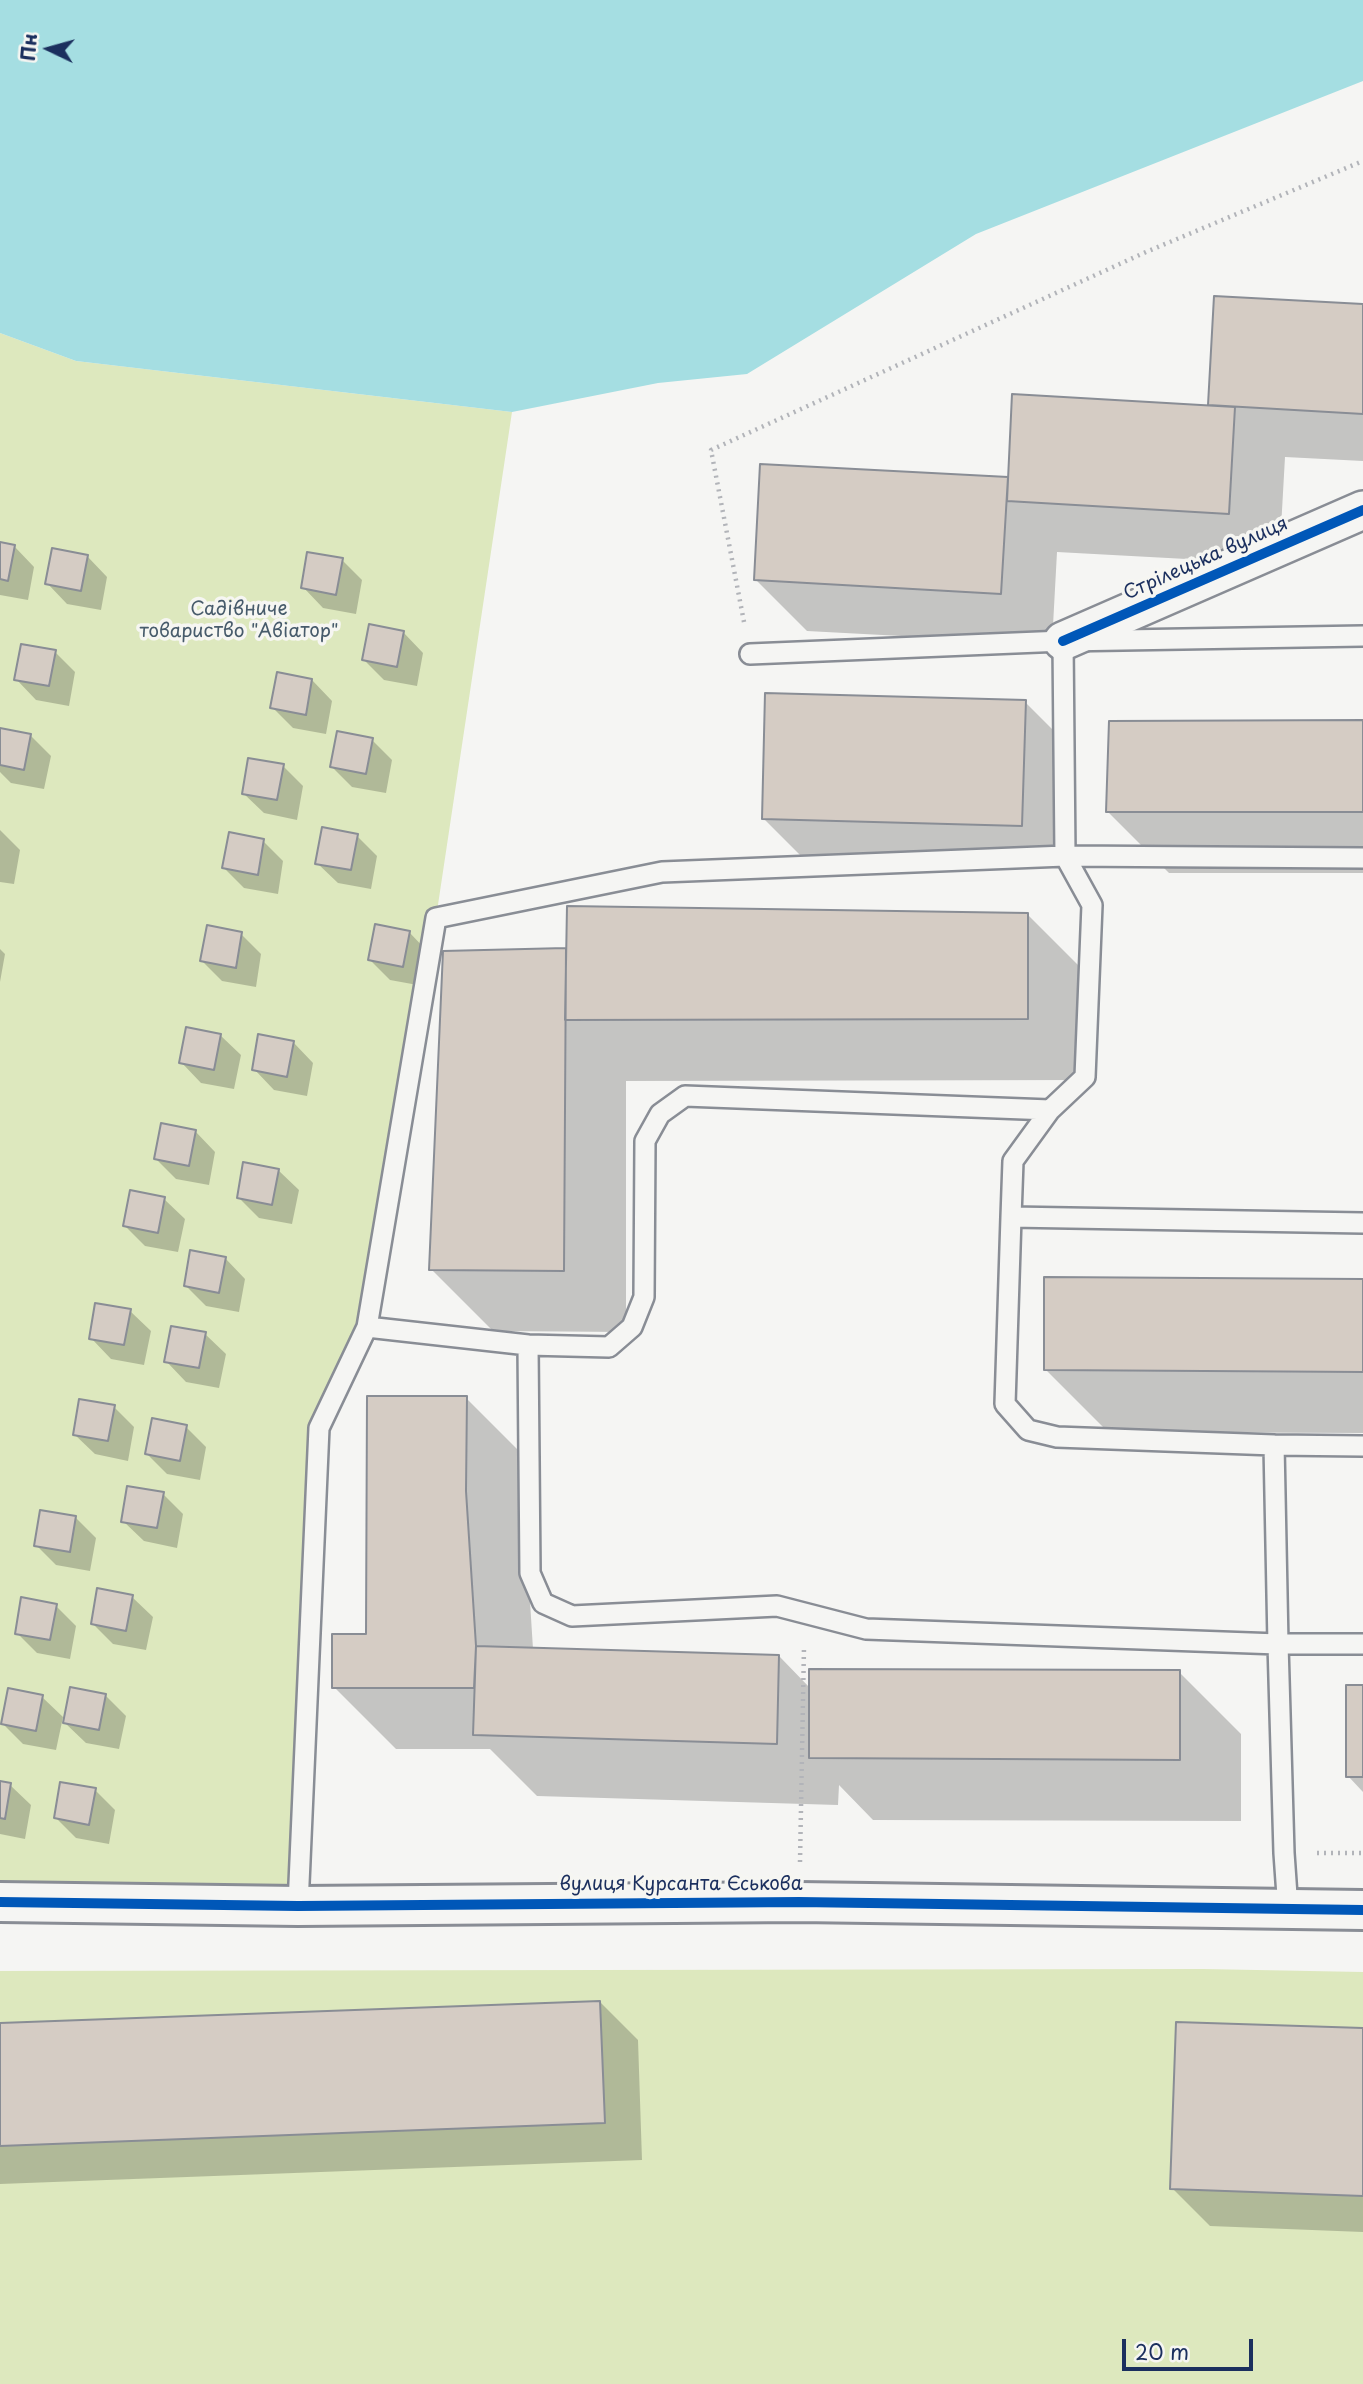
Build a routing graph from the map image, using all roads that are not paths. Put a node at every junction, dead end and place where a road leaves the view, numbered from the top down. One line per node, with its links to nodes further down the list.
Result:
1 (1363, 510): 3 (street, Стрілецька вулиця)
2 (1363, 636): 3 (lane)
3 (1063, 641): 4 (lane); 5 (lane)
4 (750, 654)
5 (1065, 856): 6 (lane); 7 (lane); 10 (lane)
6 (1363, 858)
7 (1050, 1110): 8 (lane); 11 (lane)
8 (1012, 1217): 9 (lane); 12 (lane)
9 (1363, 1223)
10 (366, 1327): 11 (lane); 17 (lane)
11 (528, 1345): 14 (lane)
12 (1274, 1445): 13 (lane); 14 (lane)
13 (1363, 1446)
14 (1279, 1644): 15 (lane); 18 (lane)
15 (1363, 1644)
16 (0, 1902): 17 (street, вулиця Курсанта Єськова)
17 (298, 1906): 18 (street, вулиця Курсанта Єськова)
18 (1288, 1910): 19 (street, вулиця Курсанта Єськова)
19 (1363, 1910)

